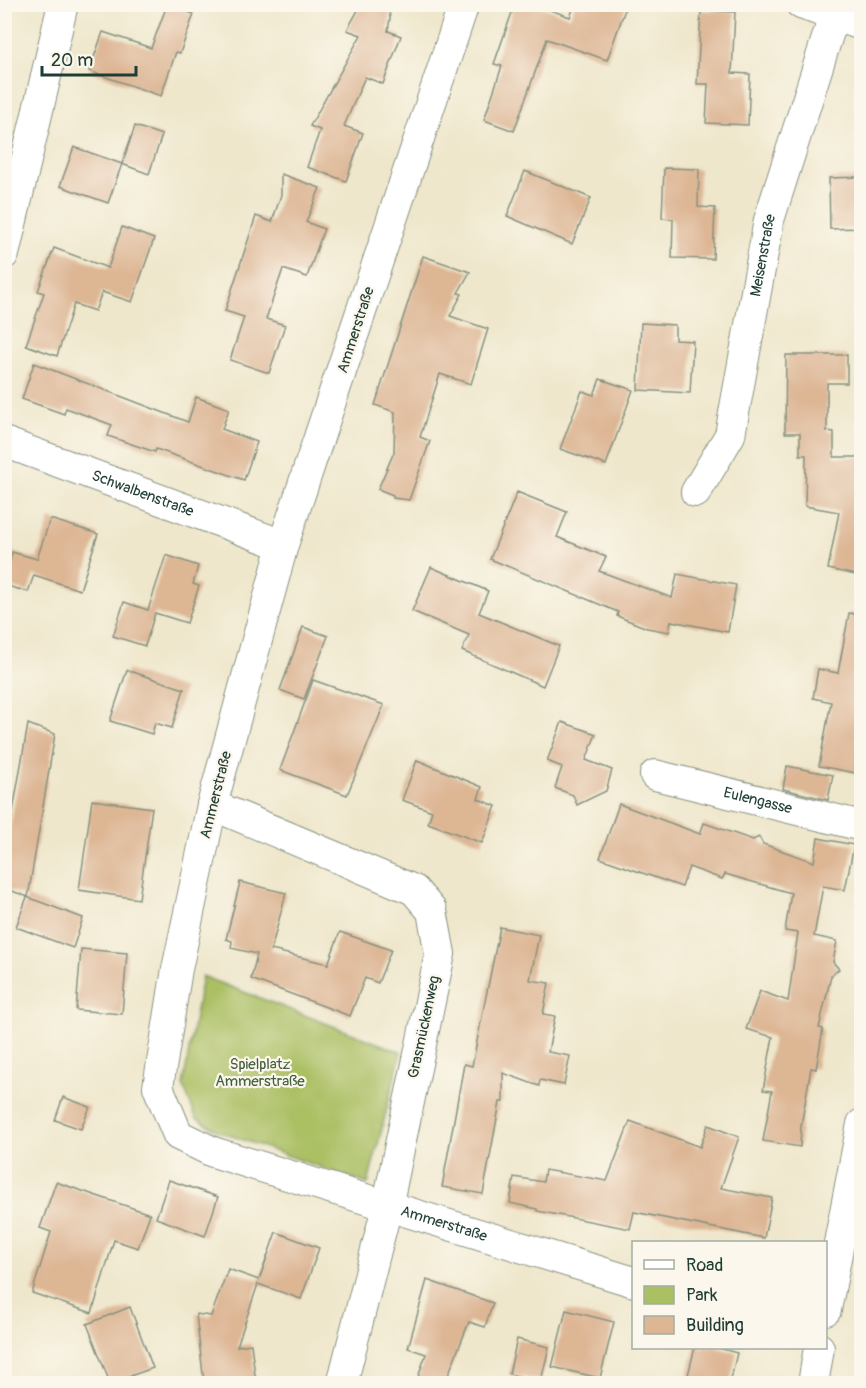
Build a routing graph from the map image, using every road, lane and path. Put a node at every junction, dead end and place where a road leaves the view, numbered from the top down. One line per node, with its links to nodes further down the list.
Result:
1 (63, 4): 5 (street)
2 (464, 4): 8 (street, Ammerstraße)
3 (801, 4): 4 (street)
4 (848, 21): 7 (street, Meisenstraße)
5 (4, 254)
6 (4, 442): 8 (street, Schwalbenstraße)
7 (696, 492)
8 (283, 545): 10 (street, Ammerstraße)
9 (655, 775): 11 (street, Eulengasse)
10 (212, 805): 13 (street, Grasmückenweg); 13 (street, Ammerstraße)
11 (861, 826)
12 (861, 1124): 15 (street)
13 (387, 1206): 14 (street, Ammerstraße); 17 (street, Grasmückenweg)
14 (632, 1282)
15 (827, 1300)
16 (819, 1349): 18 (street)
17 (342, 1383)
18 (813, 1383)

